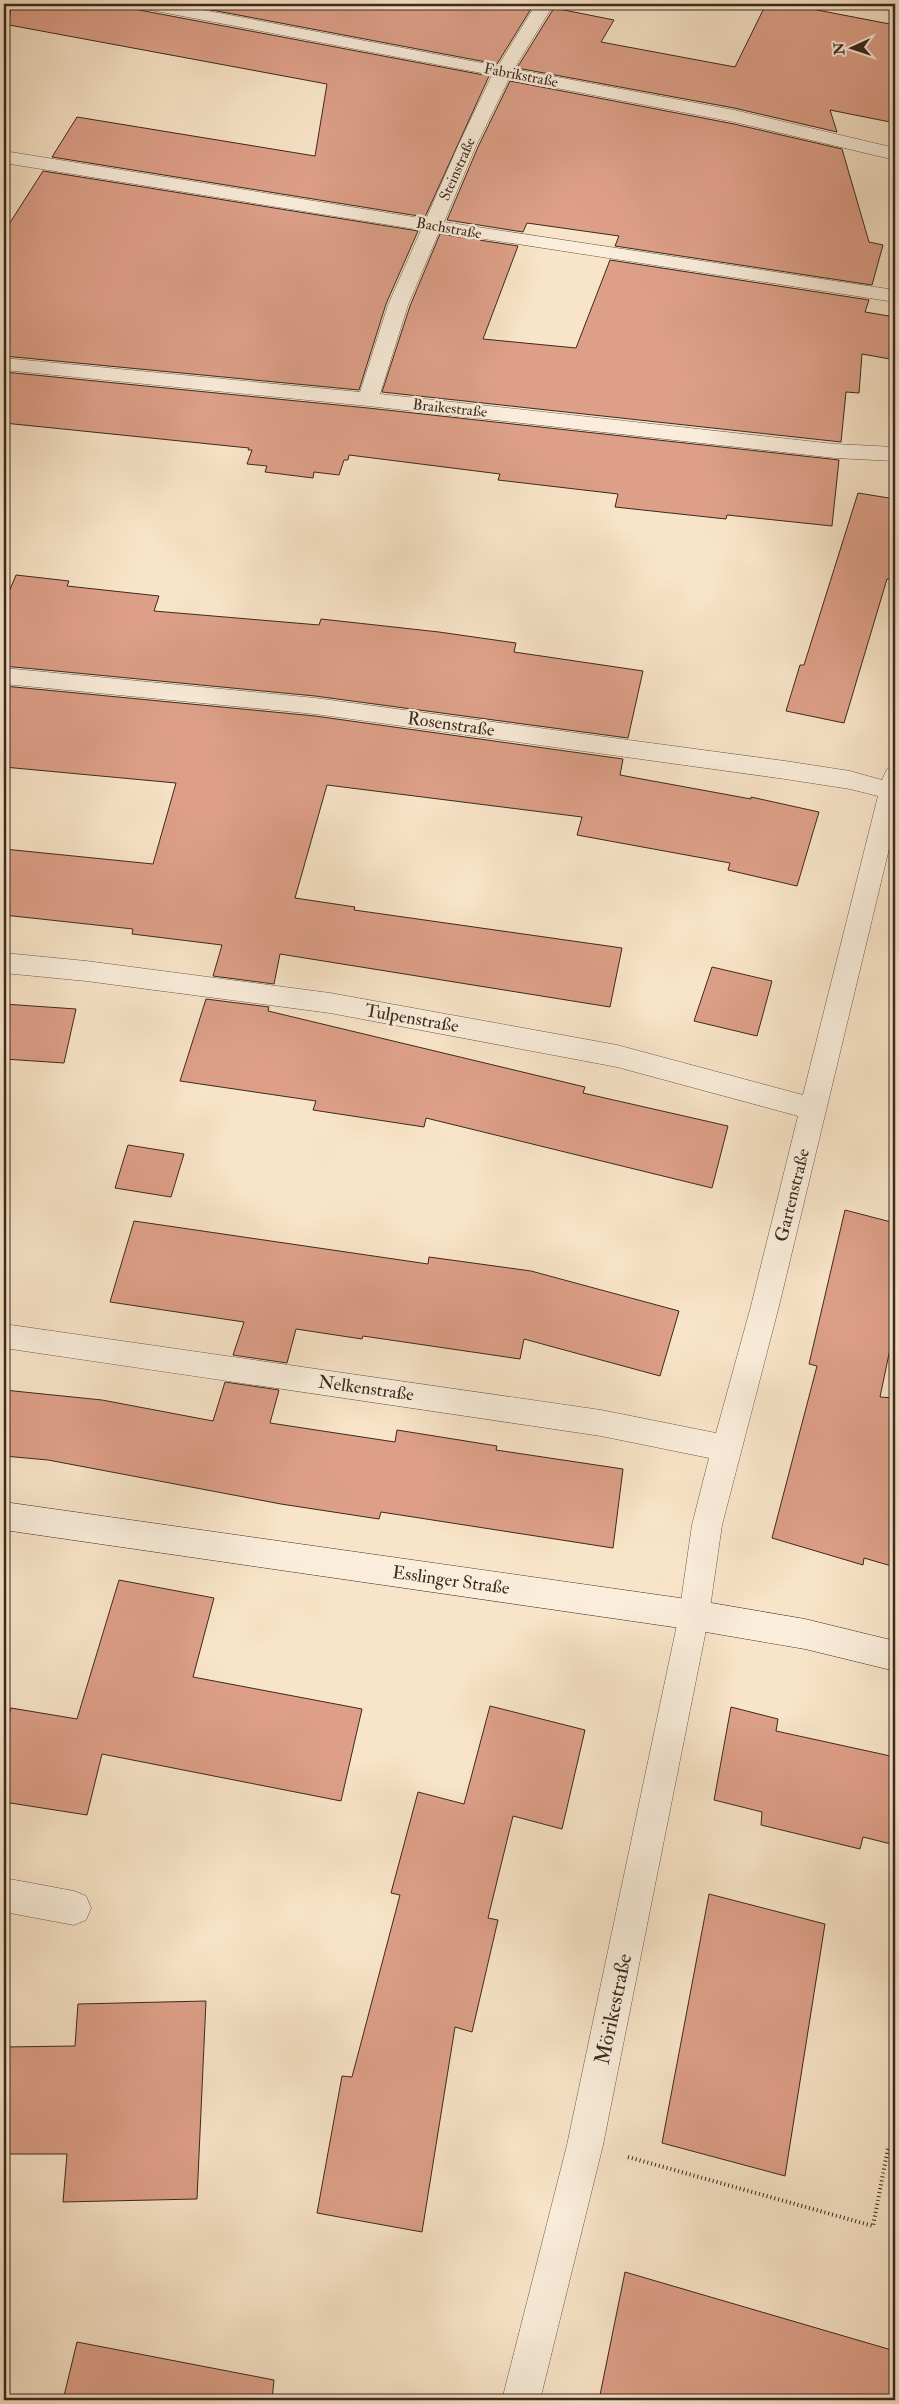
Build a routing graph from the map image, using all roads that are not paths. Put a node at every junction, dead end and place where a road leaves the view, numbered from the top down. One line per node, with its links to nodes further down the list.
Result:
1 (145, 4): 3 (street, Fabrikstraße)
2 (545, 4): 3 (street, Steinstraße)
3 (503, 72): 4 (street, Fabrikstraße); 6 (street, Steinstraße)
4 (895, 154)
5 (4, 157): 6 (street, Bachstraße)
6 (432, 225): 7 (street, Bachstraße); 9 (street, Steinstraße)
7 (895, 296)
8 (4, 364): 9 (street, Braikestraße)
9 (368, 399): 10 (street, Braikestraße)
10 (895, 454)
11 (4, 676): 12 (street, Rosenstraße)
12 (894, 786): 14 (street, Gartenstraße)
13 (4, 963): 14 (street, Tulpenstraße)
14 (813, 1109): 16 (street, Gartenstraße)
15 (4, 1336): 16 (street, Nelkenstraße)
16 (726, 1449): 18 (street, Gartenstraße)
17 (4, 1516): 18 (street, Esslinger Straße)
18 (694, 1615): 19 (street, Esslinger Straße); 22 (street, Mörikestraße)
19 (895, 1656)
20 (4, 1895): 21 (street)
21 (74, 1908)
22 (521, 2400)

